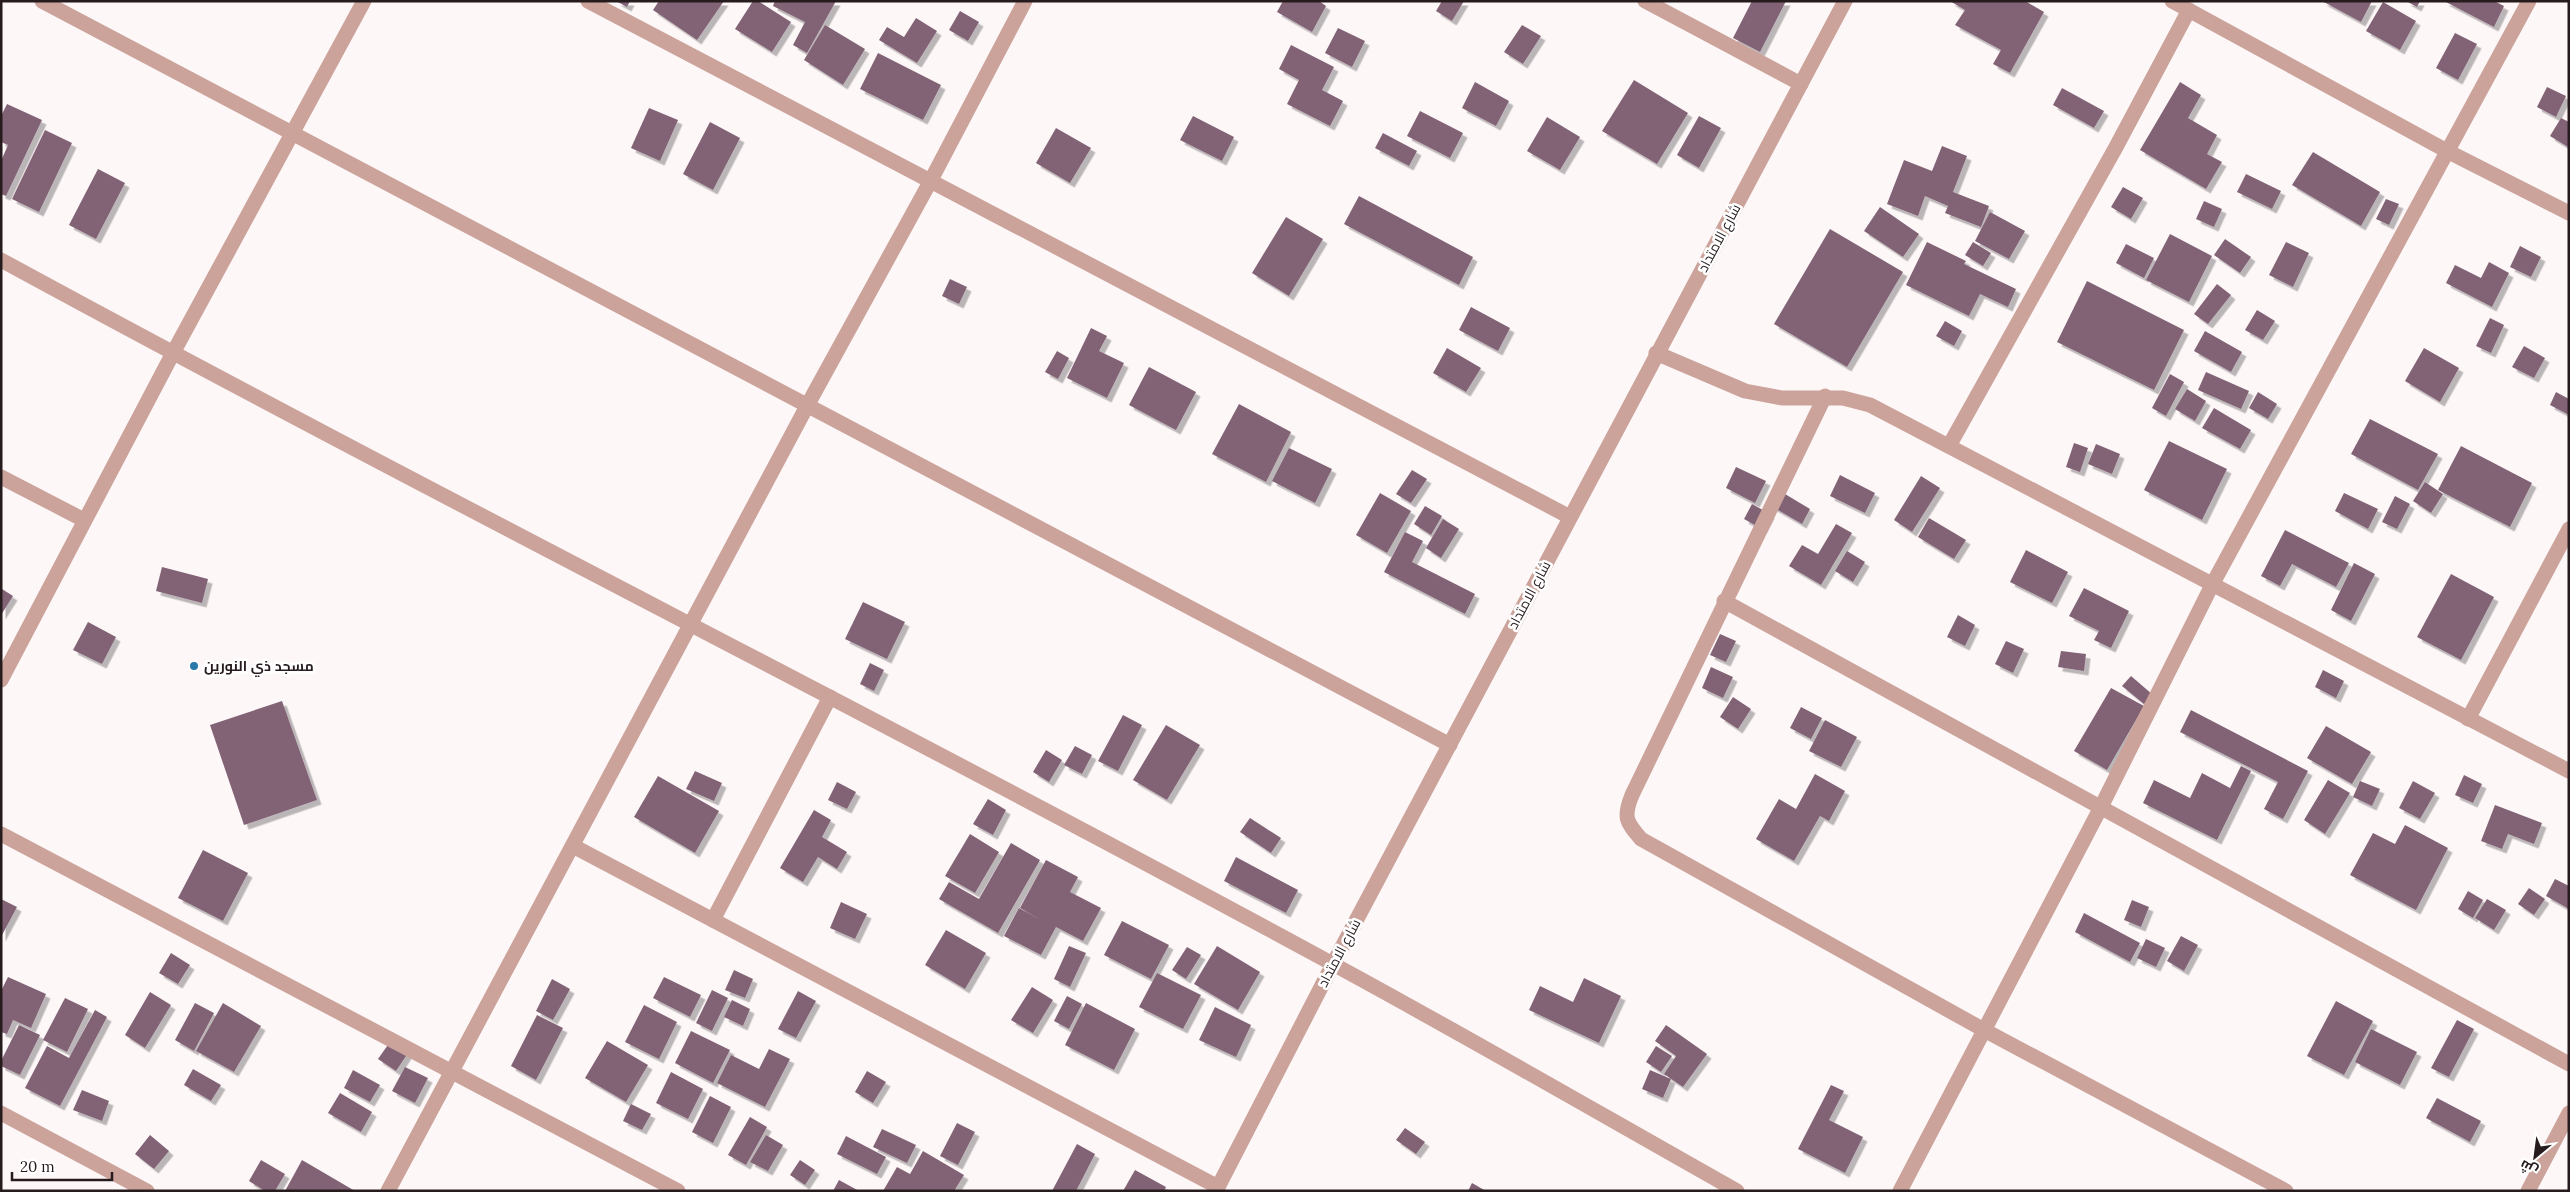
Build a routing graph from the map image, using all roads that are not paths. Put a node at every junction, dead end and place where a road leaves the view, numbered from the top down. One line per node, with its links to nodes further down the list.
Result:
1 (42, 1): 11 (street)
2 (364, 1): 11 (street)
3 (588, 1): 13 (street)
4 (1025, 1): 13 (street)
5 (1645, 1): 10 (street)
6 (1845, 1): 10 (street, شارع الامتداد)
7 (2172, 1): 9 (street)
8 (2529, 1): 12 (street)
9 (2189, 10): 12 (street); 20 (street)
10 (1801, 84): 17 (street, شارع الامتداد)
11 (293, 134): 16 (street); 19 (street)
12 (2447, 151): 14 (street); 25 (street)
13 (930, 182): 19 (street); 22 (street)
14 (2569, 213)
15 (1, 260): 16 (street)
16 (173, 353): 23 (street); 27 (street)
17 (1656, 353): 18 (street); 22 (street, شارع الامتداد)
18 (1825, 396): 20 (street); 26 (street)
19 (807, 406): 27 (street); 31 (street)
20 (1949, 446): 25 (street)
21 (1, 477): 23 (street)
22 (1570, 517): 31 (street, شارع الامتداد)
23 (84, 520): 28 (street)
24 (2569, 529): 30 (street)
25 (2212, 584): 30 (street); 33 (street)
26 (1724, 601): 33 (street); 38 (street)
27 (690, 623): 29 (street); 35 (street)
28 (1, 680)
29 (830, 698): 36 (street); 37 (street)
30 (2468, 719): 32 (street)
31 (1450, 745): 37 (street, شارع الامتداد)
32 (2569, 771)
33 (2100, 809): 38 (street); 39 (street)
34 (1, 834): 40 (street)
35 (573, 846): 36 (street); 40 (street)
36 (713, 920): 43 (street)
37 (1333, 964): 43 (street, شارع الامتداد); 47 (street)
38 (1984, 1030): 48 (street); 49 (street)
39 (2569, 1064)
40 (450, 1071): 45 (street); 46 (street)
41 (1, 1113): 44 (street)
42 (2569, 1113): 50 (street)
43 (1216, 1189)
44 (147, 1191)
45 (388, 1191)
46 (678, 1191)
47 (1737, 1191)
48 (1900, 1191)
49 (2286, 1191)
50 (2528, 1191)

